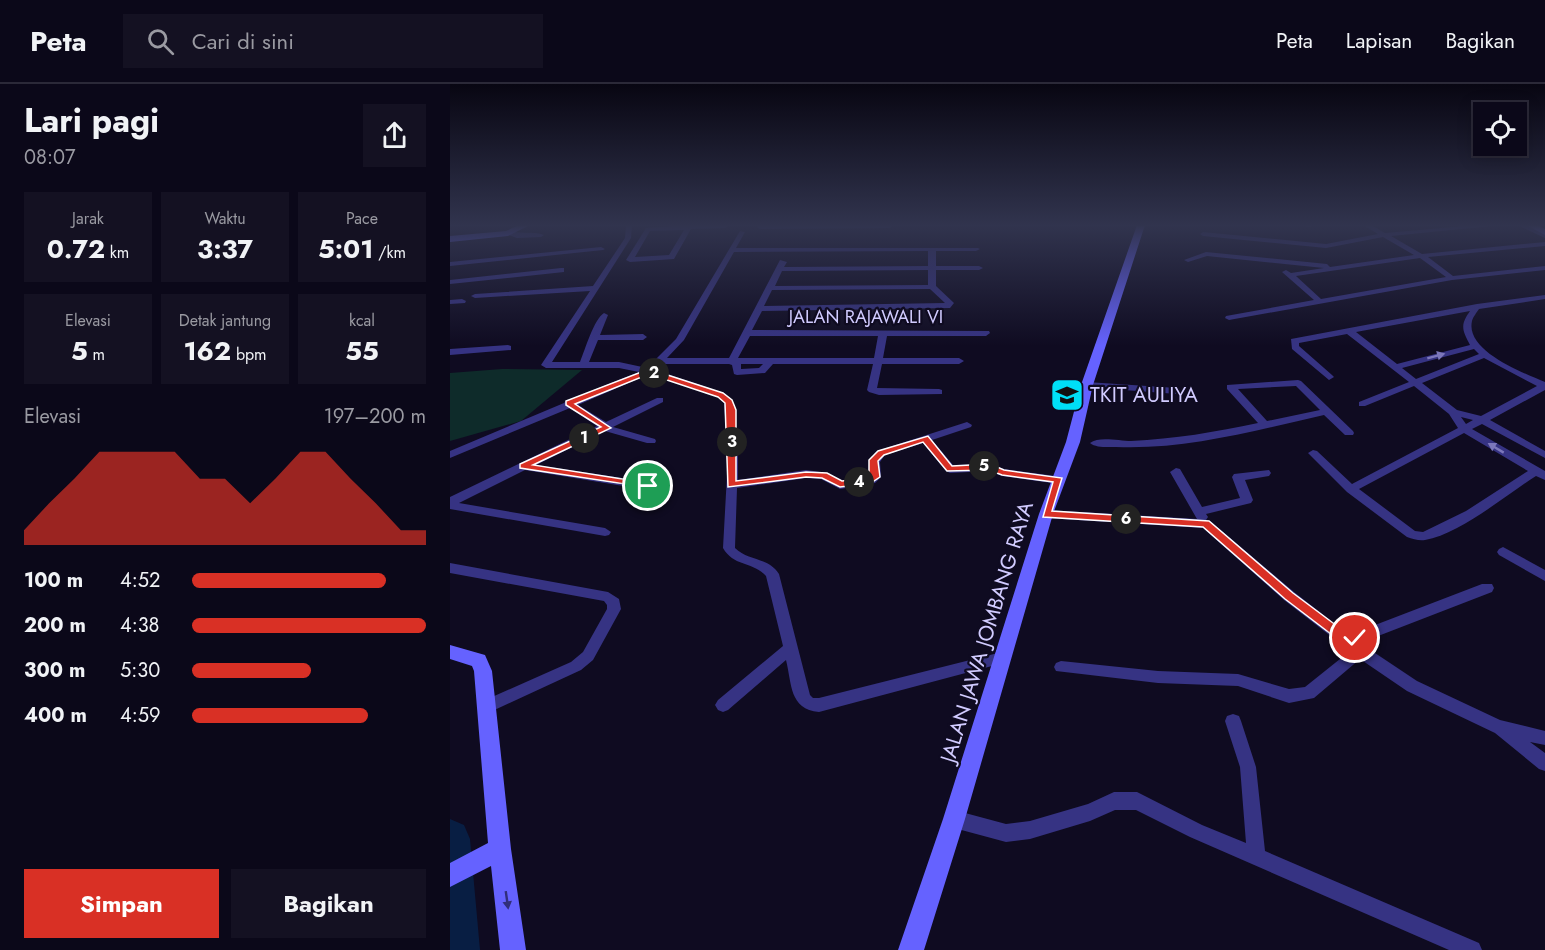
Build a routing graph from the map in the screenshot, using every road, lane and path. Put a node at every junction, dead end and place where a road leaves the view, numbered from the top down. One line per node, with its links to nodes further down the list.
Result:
1 (610, 265): 20 (street)
2 (723, 265): 43 (street)
3 (782, 265): 13 (street)
4 (931, 265): 14 (street)
5 (1128, 265): 52 (main road, JALAN JAWA JOMBANG RAYA)
6 (1280, 265): 16 (street)
7 (1319, 265): 11 (street)
8 (1357, 265): 11 (street)
9 (1434, 265): 17 (street)
10 (979, 268): 14 (street)
11 (1340, 268): 16 (street)
12 (1545, 268): 17 (street)
13 (780, 269): 14 (street); 21 (street)
14 (931, 269): 19 (street)
15 (561, 270): 18 (street)
16 (1290, 275): 27 (street)
17 (1452, 278): 27 (street)
18 (450, 282)
19 (932, 287): 21 (street); 30 (street)
20 (596, 288): 22 (street); 47 (street)
21 (770, 288): 30 (street)
22 (475, 296)
23 (1545, 297): 24 (street)
24 (1517, 300): 28 (street); 29 (street)
25 (462, 301): 26 (street)
26 (450, 302)
27 (1320, 302): 32 (street)
28 (1545, 304)
29 (1477, 306): 33 (street); 39 (street)
30 (759, 309): 34 (street)
31 (604, 315): 38 (street)
32 (1229, 318)
33 (1349, 331): 48 (street); 50 (street)
34 (746, 333): 36 (street, JALAN RAJAWALI VI); 45 (street)
35 (986, 333): 36 (street, JALAN RAJAWALI VI)
36 (883, 334): 46 (street)
37 (643, 337): 38 (street)
38 (593, 338): 47 (street)
39 (1475, 345): 42 (street); 48 (street, one-way to 39)
40 (507, 348): 41 (street)
41 (450, 352)
42 (1484, 355): 51 (street); 53 (street)
43 (661, 361): 45 (street); 49 (street)
44 (959, 361): 46 (street)
45 (734, 362): 46 (street)
46 (877, 362): 55 (street)
47 (584, 364): 49 (street)
48 (1396, 367): 51 (street)
49 (649, 371): 57 (street); 78 (street)
50 (1329, 376)
51 (1417, 382): 58 (street); 60 (street)
52 (1088, 386): 54 (street); 69 (main road, JALAN JAWA JOMBANG RAYA)
53 (1545, 386): 61 (street)
54 (1178, 391)
55 (939, 392)
56 (660, 400): 64 (street)
57 (569, 403): 64 (street); 71 (street)
58 (1362, 404)
59 (1327, 411): 62 (street); 62 (street); 66 (street)
60 (1453, 412): 61 (street); 65 (street)
61 (1481, 419): 65 (street); 72 (street)
62 (1265, 425): 69 (street)
63 (967, 426): 67 (street)
64 (607, 428): 68 (street); 73 (street)
65 (1464, 429): 76 (street, one-way to 65); 80 (street)
66 (1349, 434)
67 (925, 438): 77 (street); 78 (street)
68 (651, 441)
69 (1073, 442): 77 (main road, JALAN JAWA JOMBANG RAYA)
70 (1313, 453): 80 (street)
71 (450, 455)
72 (1545, 455)
73 (523, 466): 79 (street); 81 (street)
74 (1176, 472): 83 (street)
75 (1265, 473): 83 (street)
76 (1540, 473): 80 (street)
77 (1059, 480): 82 (main road, JALAN JAWA JOMBANG RAYA)
78 (732, 485): 90 (street)
79 (648, 486)
80 (1351, 489)
81 (450, 503): 84 (street)
82 (1046, 514): 83 (street); 92 (main road, JALAN JAWA JOMBANG RAYA)
83 (1203, 518): 89 (street)
84 (605, 532)
85 (1503, 552): 87 (street)
86 (450, 568): 95 (street)
87 (1544, 574)
88 (1487, 588): 89 (street)
89 (1354, 646): 93 (street); 97 (street)
90 (791, 647): 92 (street); 94 (street)
91 (450, 652): 95 (main road)
92 (1002, 658): 100 (main road, JALAN JAWA JOMBANG RAYA)
93 (1061, 667)
94 (723, 705)
95 (488, 706): 101 (main road)
96 (1233, 722): 102 (street)
97 (1498, 727): 98 (street); 99 (street)
98 (1545, 738)
99 (1545, 763)
100 (954, 819): 102 (street); 105 (main road, JALAN JAWA JOMBANG RAYA)
101 (492, 853): 103 (main road); 104 (main road, one-way to 104)
102 (1256, 857): 106 (street)
103 (450, 875)
104 (513, 950)
105 (911, 950)
106 (1472, 950)

